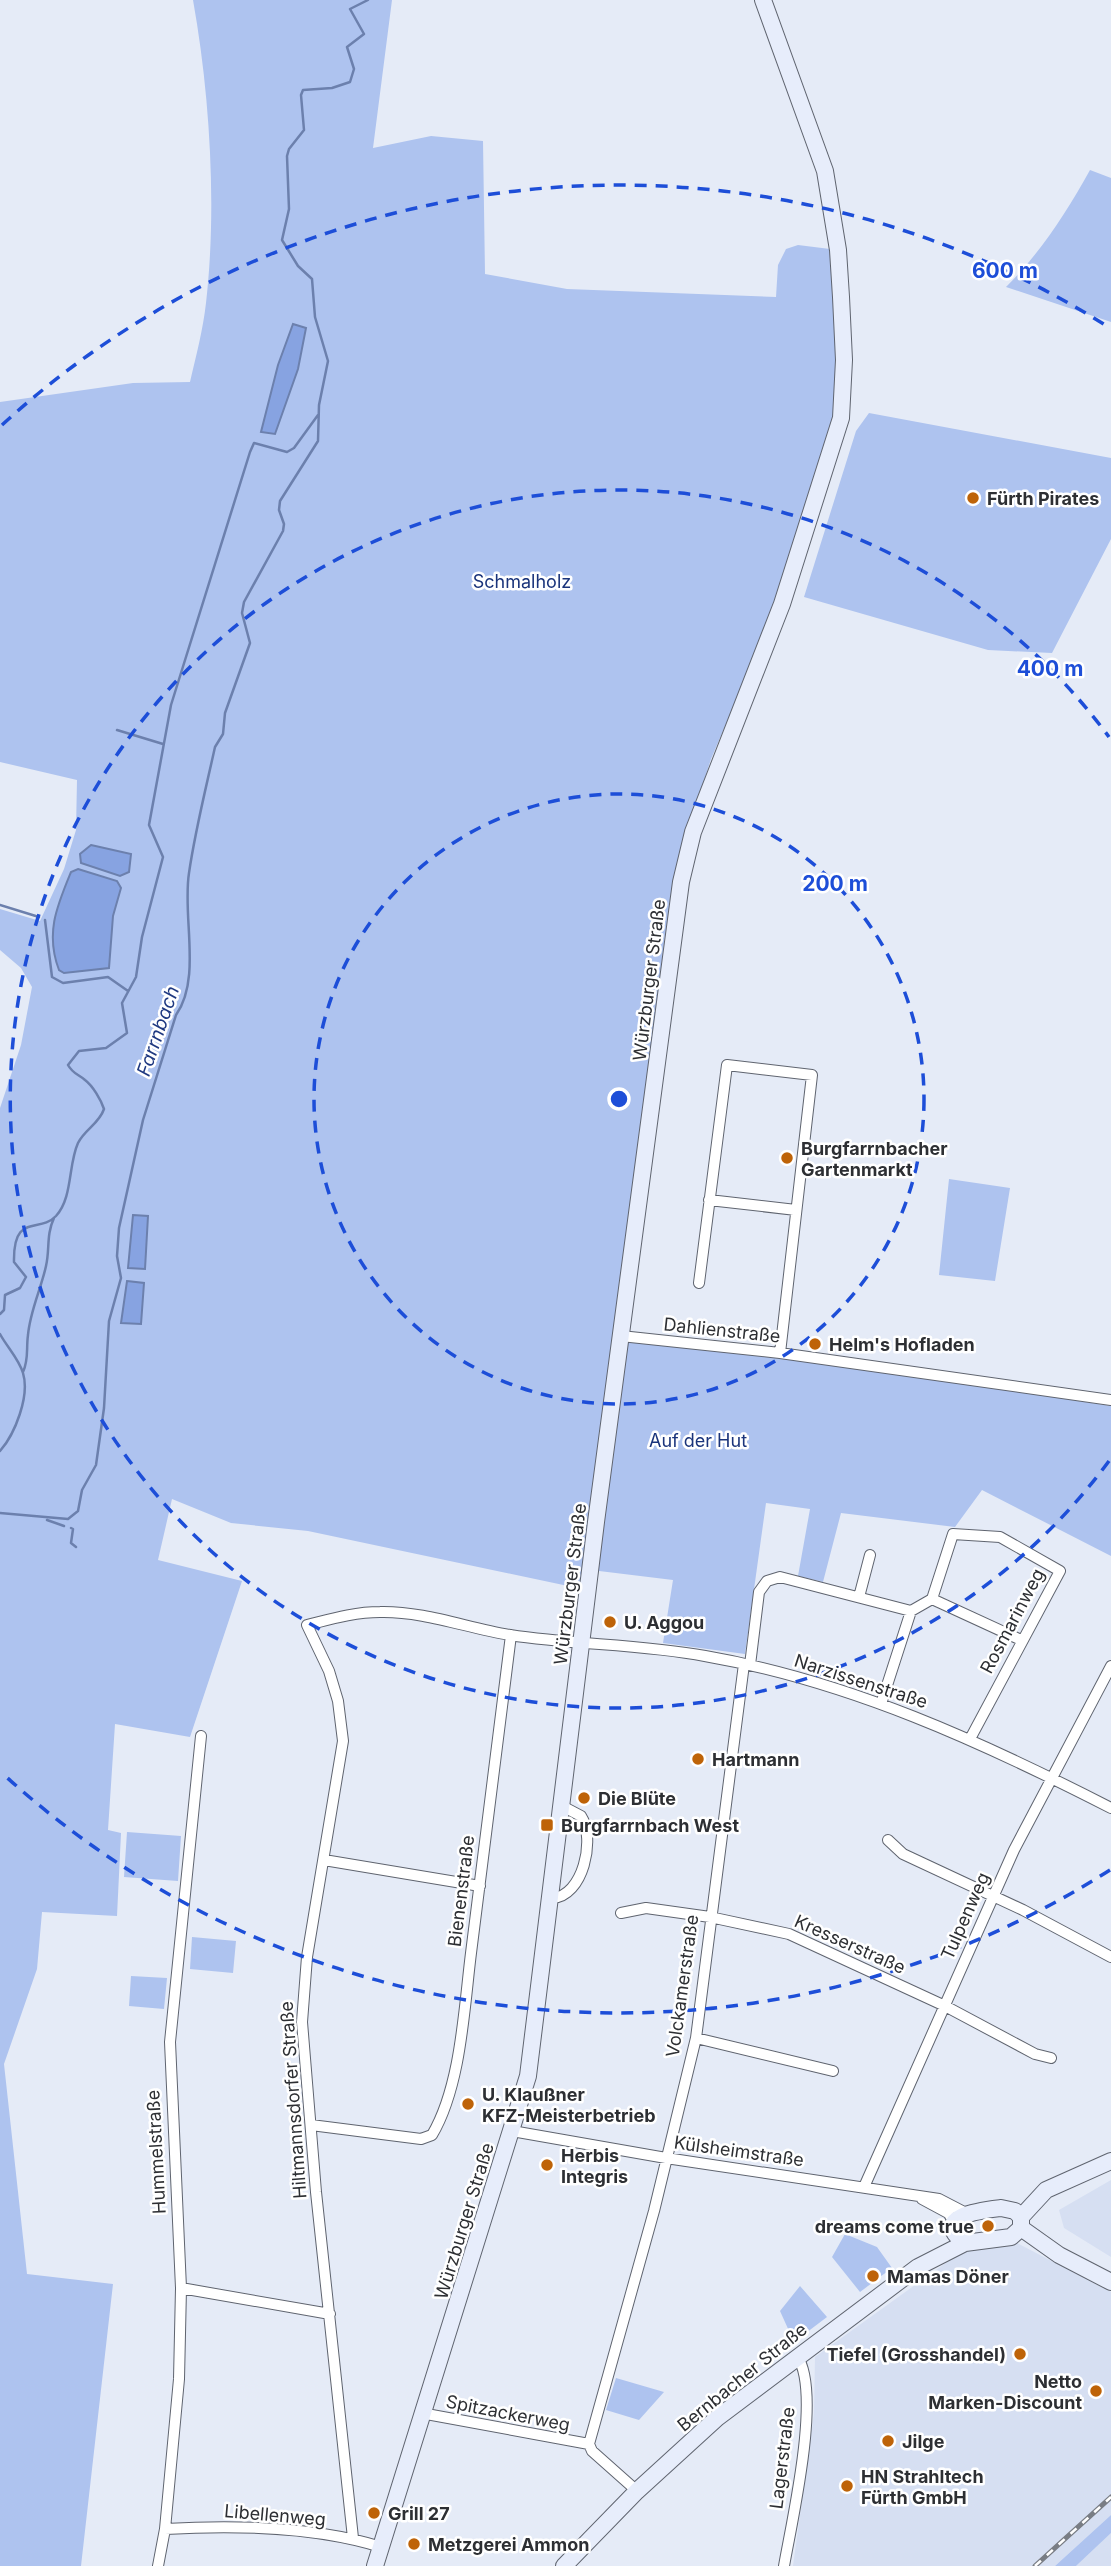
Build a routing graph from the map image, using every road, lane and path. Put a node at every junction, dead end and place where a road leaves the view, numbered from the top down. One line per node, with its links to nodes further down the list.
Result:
1 (763, 0): 5 (street, Würzburger Straße)
2 (709, 1200): 3 (street); 3 (street); 4 (street)
3 (796, 1209): 6 (street)
4 (699, 1283)
5 (621, 1336): 6 (street, Dahlienstraße); 15 (street, Würzburger Straße)
6 (780, 1353): 7 (street, Dahlienstraße)
7 (1111, 1400)
8 (870, 1555): 9 (street)
9 (859, 1597): 11 (street, Volckamerstraße); 16 (street, Volckamerstraße)
10 (932, 1599): 11 (street); 14 (street); 14 (street, Rosmarinweg)
11 (911, 1611): 18 (street)
12 (307, 1625): 13 (street, Narzissenstraße); 25 (street, Hiltmannsdorfer Straße)
13 (511, 1635): 15 (street, Narzissenstraße); 26 (street, Bienenstraße)
14 (1021, 1640): 20 (street, Rosmarinweg)
15 (583, 1642): 16 (street, Narzissenstraße); 22 (street, Würzburger Straße)
16 (747, 1664): 18 (street, Narzissenstraße); 30 (street, Volckamerstraße)
17 (1111, 1666): 21 (street, Tulpenweg)
18 (881, 1704): 20 (street, Narzissenstraße)
19 (201, 1736): 44 (street, Hummelstraße)
20 (970, 1739): 21 (street, Narzissenstraße)
21 (1051, 1777): 23 (street, Narzissenstraße); 27 (street, Tulpenweg)
22 (562, 1807): 28 (street, Würzburger Straße); 28 (street)
23 (1111, 1808)
24 (888, 1840): 27 (street)
25 (324, 1860): 26 (street); 36 (street, Hiltmannsdorfer Straße)
26 (480, 1886): 36 (street, Bienenstraße)
27 (993, 1896): 31 (street); 32 (street, Tulpenweg)
28 (552, 1899): 37 (street, Würzburger Straße)
29 (621, 1913): 30 (street, Kresserstraße)
30 (710, 1917): 32 (street, Kresserstraße); 33 (street, Volckamerstraße)
31 (1111, 1957)
32 (945, 2006): 34 (street, Kresserstraße); 40 (street, Tulpenweg)
33 (696, 2038): 35 (street); 38 (street, Volckamerstraße)
34 (1051, 2058)
35 (833, 2071)
36 (311, 2125): 45 (street, Hiltmannsdorfer Straße)
37 (512, 2130): 38 (street, Külsheimstraße); 47 (street, Würzburger Straße)
38 (666, 2158): 40 (street, Külsheimstraße); 48 (street, Volckamerstraße)
39 (1111, 2161): 41 (street)
40 (864, 2187): 42 (street, Külsheimstraße)
41 (1015, 2223): 42 (street); 42 (street); 43 (street)
42 (960, 2227): 46 (street, Bernbacher Straße)
43 (1111, 2282)
44 (181, 2288): 45 (street); 50 (street, Hummelstraße)
45 (330, 2314): 51 (street, Hiltmannsdorfer Straße)
46 (797, 2356): 49 (street, Bernbacher Straße); 56 (street, Lagerstraße)
47 (421, 2413): 48 (street, Spitzackerweg); 52 (street, Würzburger Straße)
48 (589, 2444): 49 (street)
49 (637, 2491): 55 (street, Bernbacher Straße)
50 (166, 2529): 51 (street, Libellenweg); 53 (street, Hummelstraße)
51 (353, 2538): 52 (street, Libellenweg)
52 (381, 2547): 54 (street, Würzburger Straße)
53 (158, 2566)
54 (375, 2566)
55 (564, 2566)
56 (784, 2566)

